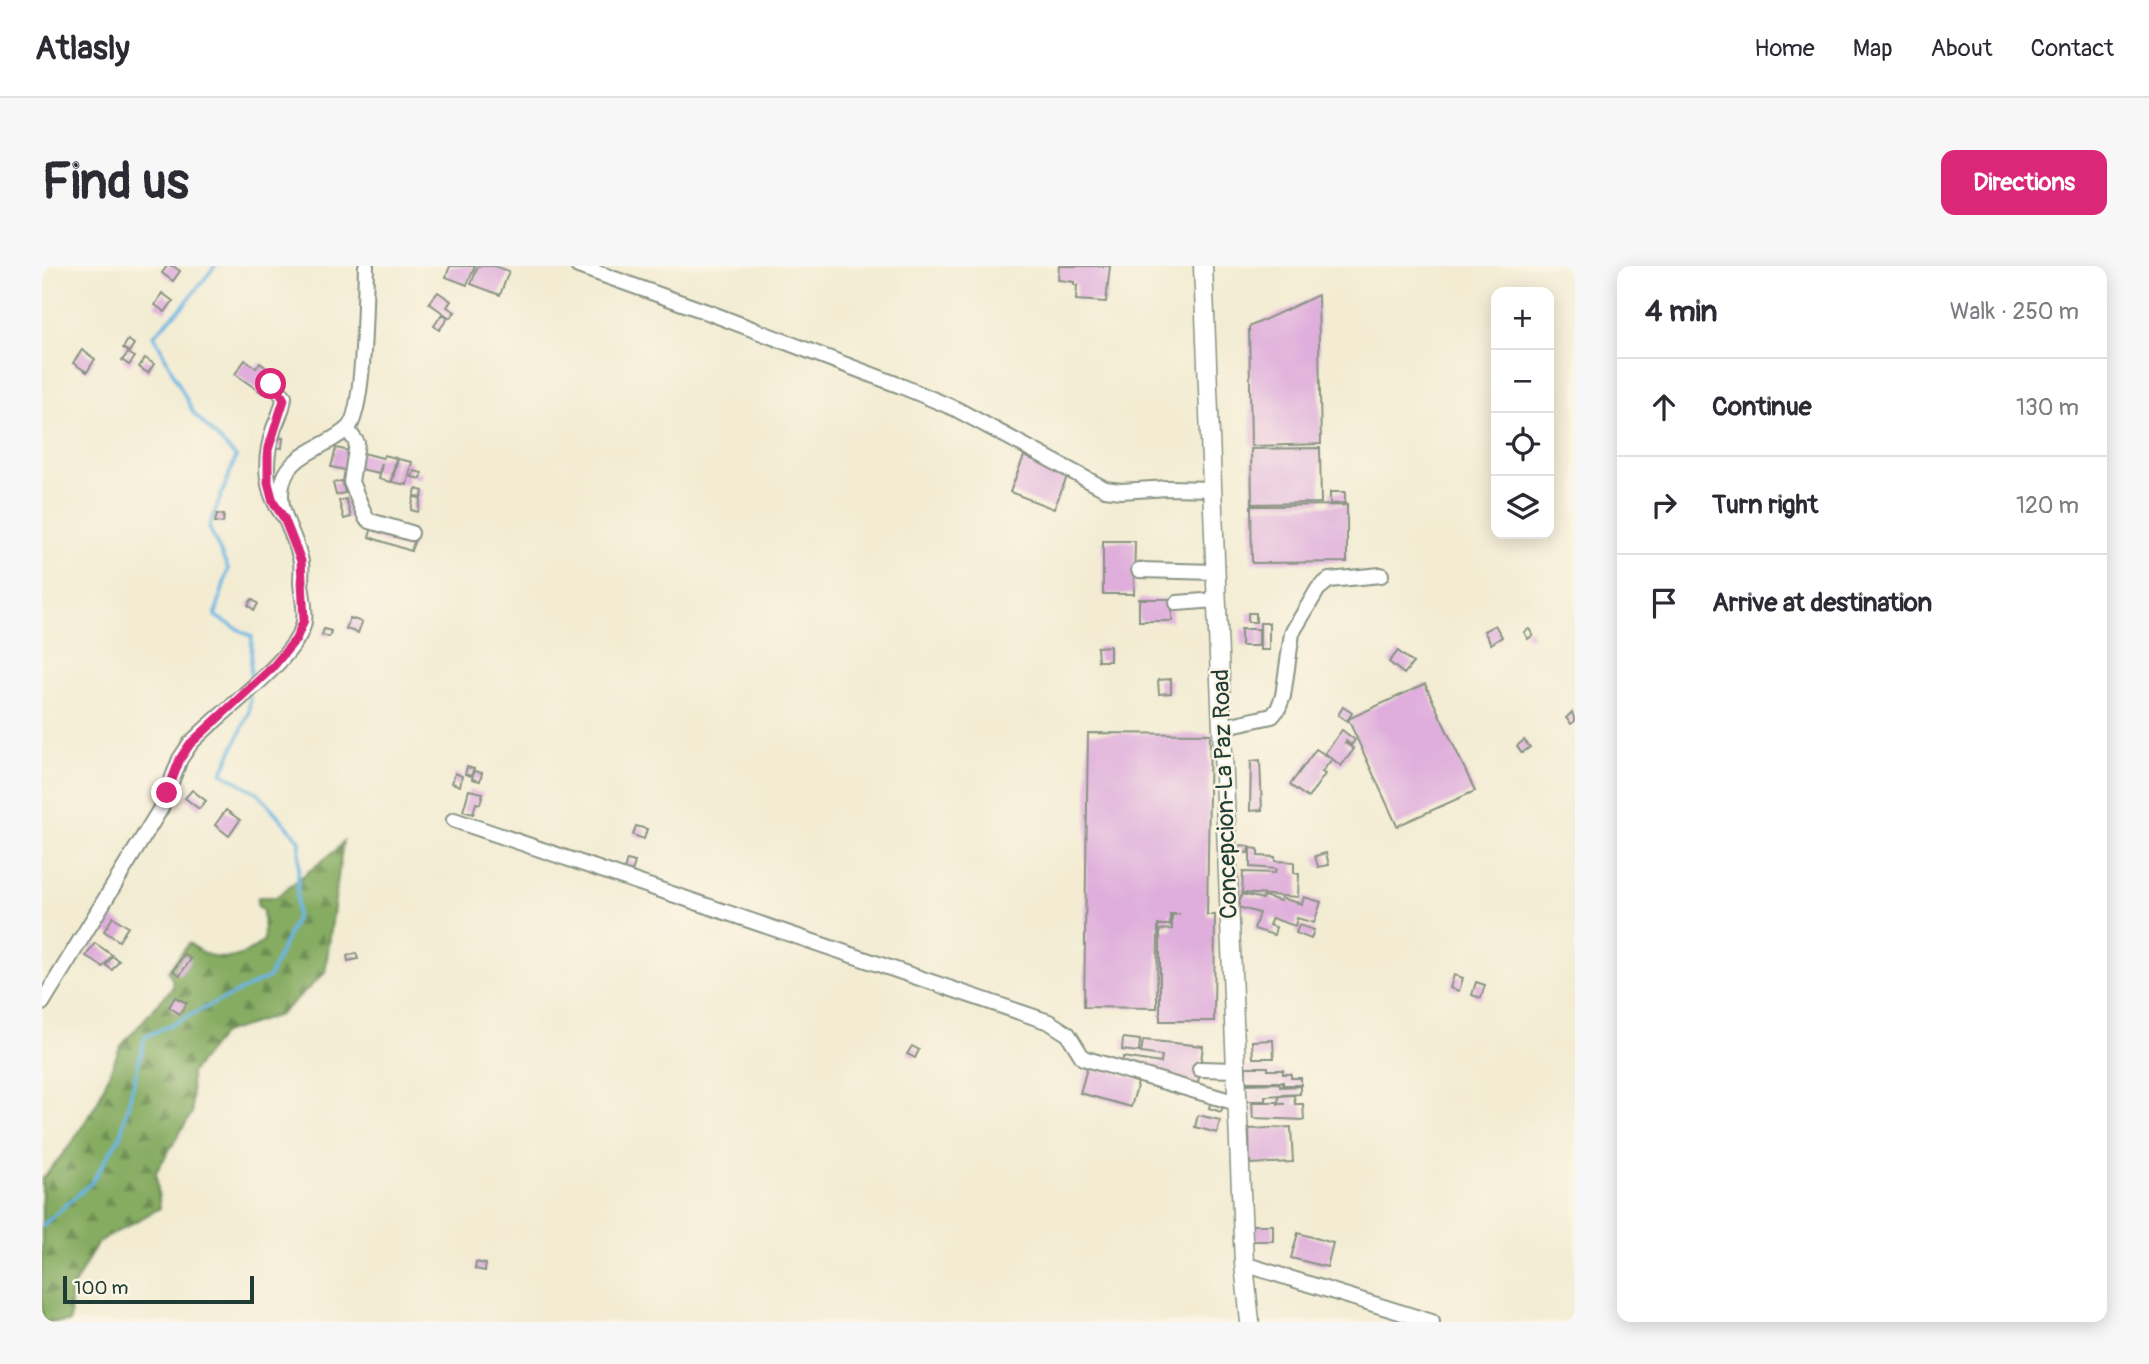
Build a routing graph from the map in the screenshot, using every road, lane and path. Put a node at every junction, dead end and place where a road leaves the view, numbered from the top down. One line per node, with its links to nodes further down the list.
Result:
1 (366, 266): 5 (street)
2 (578, 266): 6 (street)
3 (1203, 266): 6 (main road, Concepcion-La Paz Road)
4 (271, 384): 7 (street)
5 (347, 429): 7 (street); 8 (street)
6 (1212, 489): 10 (main road, Concepcion-La Paz Road)
7 (284, 518): 16 (street)
8 (411, 533)
9 (1139, 570): 10 (street)
10 (1216, 572): 12 (main road, Concepcion-La Paz Road)
11 (1381, 575): 14 (street)
12 (1217, 600): 13 (street); 14 (main road, Concepcion-La Paz Road)
13 (1177, 603)
14 (1222, 727): 18 (main road, Concepcion-La Paz Road)
15 (454, 820): 19 (street)
16 (42, 1003)
17 (1200, 1069): 18 (street)
18 (1236, 1070): 19 (main road, Concepcion-La Paz Road)
19 (1237, 1103): 20 (main road, Concepcion-La Paz Road)
20 (1244, 1265): 21 (main road, Concepcion-La Paz Road); 22 (street)
21 (1250, 1322)
22 (1432, 1322)

